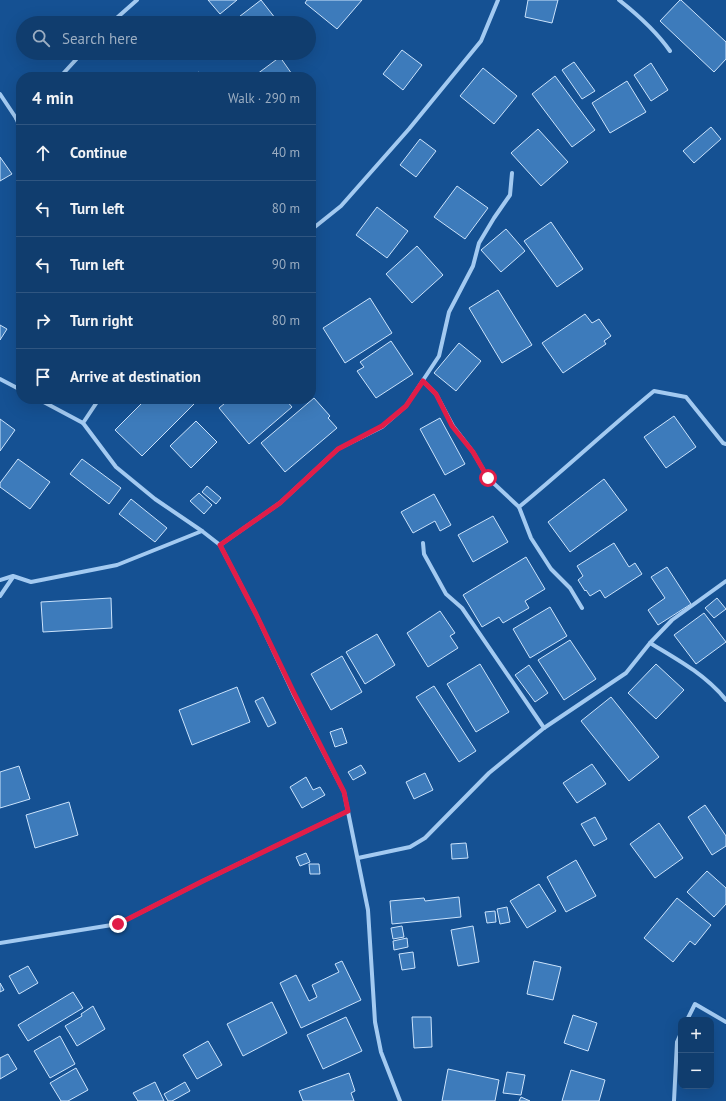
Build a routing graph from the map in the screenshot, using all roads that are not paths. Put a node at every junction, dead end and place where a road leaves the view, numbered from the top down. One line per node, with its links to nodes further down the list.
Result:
1 (137, 0): 4 (street)
2 (498, 0): 11 (street)
3 (619, 0): 5 (street)
4 (119, 16)
5 (670, 51)
6 (76, 60): 7 (street)
7 (65, 72)
8 (0, 94): 9 (street)
9 (16, 118)
10 (512, 173): 13 (street)
11 (316, 226)
12 (0, 379): 14 (street)
13 (423, 381): 19 (street); 22 (street)
14 (16, 387)
15 (47, 404): 17 (street)
16 (96, 404): 17 (street)
17 (83, 423): 20 (street)
18 (726, 444): 19 (street)
19 (519, 507): 27 (street)
20 (202, 531): 22 (street); 23 (street)
21 (423, 543): 30 (street)
22 (220, 545): 31 (street)
23 (13, 576): 24 (street); 26 (street)
24 (0, 580)
25 (726, 581): 28 (street)
26 (0, 596)
27 (582, 608)
28 (650, 643): 29 (street); 30 (street)
29 (726, 700)
30 (544, 728): 32 (street)
31 (348, 811): 32 (street); 33 (street)
32 (358, 858): 37 (street)
33 (0, 943)
34 (689, 1017): 35 (street)
35 (726, 1022)
36 (678, 1040): 38 (street)
37 (400, 1101)
38 (674, 1101)

